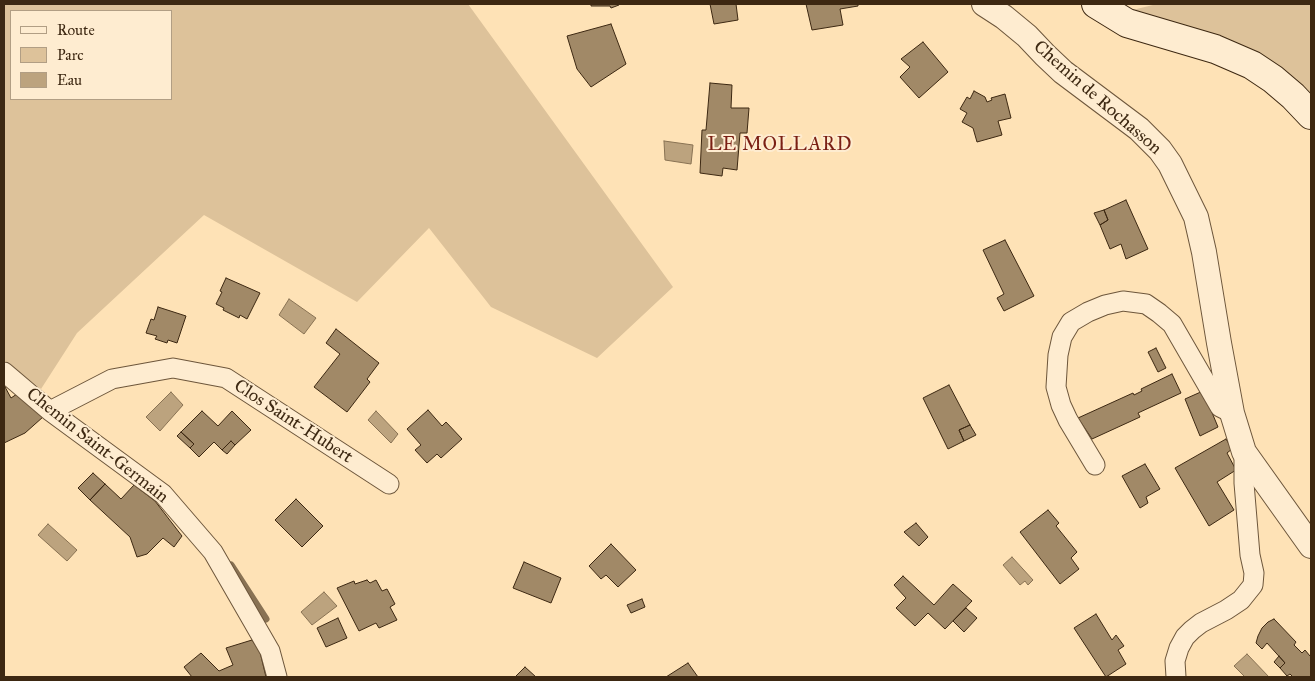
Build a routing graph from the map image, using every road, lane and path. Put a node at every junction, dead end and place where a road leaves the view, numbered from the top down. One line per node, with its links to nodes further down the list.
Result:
1 (984, 4): 6 (street, Chemin de Rochasson)
2 (1096, 4): 3 (main road)
3 (1311, 115)
4 (4, 372): 5 (street, Chemin Saint-Germain)
5 (50, 410): 9 (street, Clos Saint-Hubert); 11 (street, Chemin Saint-Germain)
6 (1232, 413): 7 (street, Chemin de Rochasson); 8 (street)
7 (1244, 452): 10 (street, Chemin de Rochasson); 12 (street, Chemin de Rochasson)
8 (1095, 465)
9 (389, 484)
10 (1311, 546)
11 (277, 677)
12 (1176, 677)

